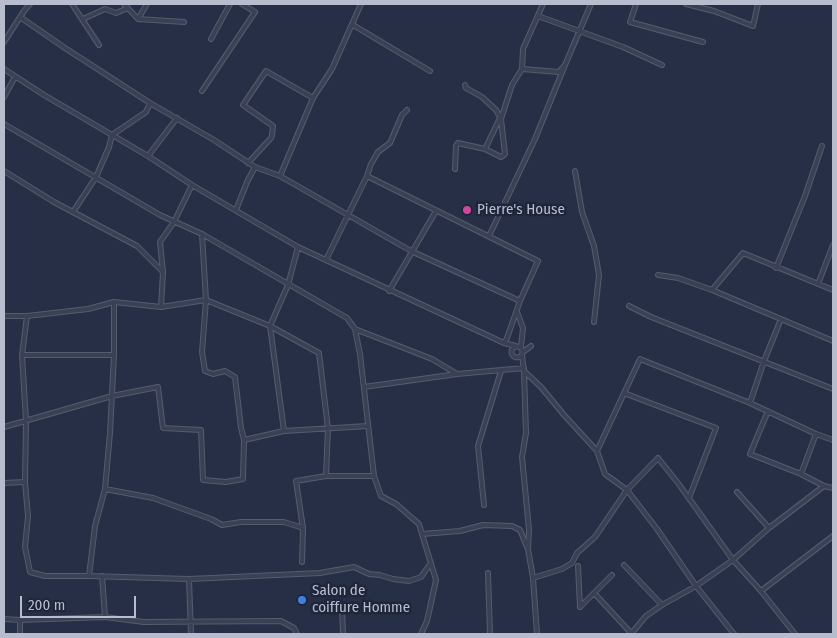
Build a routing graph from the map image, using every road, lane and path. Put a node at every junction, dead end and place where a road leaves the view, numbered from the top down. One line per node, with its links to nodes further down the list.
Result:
1 (30, 4): 16 (street)
2 (72, 4): 18 (street)
3 (124, 4): 14 (street)
4 (147, 4): 19 (street)
5 (230, 4): 23 (street)
6 (242, 4): 34 (street)
7 (361, 4): 21 (street)
8 (543, 4): 17 (street)
9 (591, 4): 22 (street)
10 (636, 4): 25 (street)
11 (686, 4): 15 (street)
12 (714, 4): 15 (street)
13 (758, 4): 15 (street)
14 (128, 8): 18 (street); 19 (street)
15 (714, 11)
16 (20, 16): 24 (street); 37 (street)
17 (538, 16): 22 (street); 29 (street)
18 (83, 19): 26 (street)
19 (138, 19): 20 (street)
20 (184, 22)
21 (353, 25): 31 (street); 36 (street)
22 (579, 32): 27 (street); 28 (street)
23 (211, 39)
24 (4, 42)
25 (703, 42)
26 (99, 45)
27 (565, 65): 29 (street); 61 (street)
28 (662, 65)
29 (522, 69): 40 (street)
30 (4, 70): 32 (street)
31 (430, 72)
32 (14, 77): 35 (street); 42 (street)
33 (465, 85): 40 (street)
34 (202, 91)
35 (4, 97)
36 (313, 98): 46 (street); 51 (street)
37 (150, 103): 39 (street); 42 (street)
38 (407, 110): 52 (street)
39 (178, 118): 45 (street); 46 (street)
40 (501, 118): 44 (street); 44 (street)
41 (4, 124): 53 (street)
42 (112, 135): 45 (street); 53 (street)
43 (822, 146): 66 (street)
44 (485, 148): 48 (street)
45 (148, 156): 54 (street)
46 (248, 163): 47 (street)
47 (255, 167): 51 (street); 55 (street)
48 (455, 169)
49 (4, 171): 57 (street)
50 (575, 171): 83 (street)
51 (280, 176): 58 (street)
52 (367, 176): 56 (street); 58 (street)
53 (96, 177): 57 (street); 59 (street)
54 (192, 185): 55 (street); 59 (street)
55 (236, 210): 63 (street)
56 (436, 211): 61 (street); 64 (street)
57 (73, 212): 67 (street)
58 (349, 214): 64 (street); 65 (street)
59 (174, 222): 60 (street); 67 (street)
60 (202, 234): 70 (street); 74 (street)
61 (489, 236): 75 (street)
62 (833, 245): 69 (street)
63 (298, 247): 65 (street); 70 (street)
64 (412, 250): 71 (street); 75 (street)
65 (326, 260): 71 (street)
66 (776, 268): 69 (street); 72 (street)
67 (163, 272): 78 (street)
68 (658, 275): 72 (street)
69 (818, 284): 73 (street)
70 (288, 285): 84 (street); 85 (street)
71 (389, 290): 87 (street)
72 (712, 290): 82 (street)
73 (833, 290)
74 (206, 300): 78 (street); 84 (street); 109 (street)
75 (520, 301): 79 (street)
76 (114, 302): 78 (street); 81 (street); 92 (street)
77 (629, 306): 93 (street)
78 (161, 307)
79 (517, 312): 87 (street); 90 (street)
80 (4, 316): 81 (street)
81 (27, 316): 91 (street)
82 (781, 319): 86 (street); 93 (street)
83 (594, 322)
84 (270, 326): 106 (street); 107 (street)
85 (354, 328): 96 (street); 97 (street)
86 (833, 341)
87 (504, 343): 89 (street); 90 (street)
88 (531, 346): 90 (street)
89 (512, 351): 90 (street); 90 (street)
90 (520, 351): 94 (street)
91 (22, 355): 92 (street); 103 (street)
92 (114, 355): 100 (street)
93 (764, 360): 98 (street); 101 (street)
94 (524, 368): 95 (street); 111 (street); 128 (street)
95 (501, 371): 96 (street); 123 (street)
96 (458, 374): 97 (street)
97 (364, 386): 104 (street)
98 (833, 389)
99 (624, 392): 101 (street); 111 (street); 122 (street)
100 (112, 396): 103 (street); 109 (street); 119 (street)
101 (750, 403): 102 (street)
102 (768, 411): 108 (street); 112 (street)
103 (26, 421): 105 (street); 115 (street)
104 (368, 426): 106 (street); 114 (street)
105 (4, 427)
106 (328, 429): 107 (street); 113 (street)
107 (284, 431): 109 (street)
108 (816, 434): 110 (street); 112 (street)
109 (244, 440)
110 (833, 440)
111 (597, 451): 120 (street)
112 (802, 474): 117 (street)
113 (326, 476): 114 (street); 124 (street)
114 (374, 476): 126 (street)
115 (25, 482): 116 (street); 136 (street)
116 (4, 483)
117 (824, 486): 118 (street); 125 (street)
118 (833, 488)
119 (104, 489): 124 (street); 136 (street)
120 (627, 490): 122 (street); 138 (street); 140 (street)
121 (737, 492): 125 (street)
122 (689, 498): 129 (street)
123 (484, 505)
124 (303, 528): 130 (street)
125 (769, 528): 129 (street)
126 (422, 534): 128 (street); 131 (street)
127 (833, 536): 141 (street)
128 (528, 549): 138 (street)
129 (733, 560): 140 (street); 141 (street)
130 (302, 562)
131 (430, 562): 139 (street); 154 (street)
132 (624, 565): 143 (street)
133 (578, 566): 142 (street)
134 (488, 574): 155 (street)
135 (612, 575): 142 (street)
136 (89, 576): 137 (street)
137 (102, 576): 139 (street); 145 (street)
138 (533, 578): 156 (street)
139 (188, 579): 148 (street)
140 (696, 586): 143 (street); 157 (street)
141 (761, 591): 158 (street)
142 (595, 594): 149 (street)
143 (662, 604): 149 (street)
144 (342, 607): 153 (street)
145 (104, 617): 147 (street); 148 (street)
146 (4, 619): 147 (street)
147 (20, 620): 150 (street)
148 (190, 623): 151 (street); 152 (street)
149 (631, 633)
150 (20, 634)
151 (191, 634)
152 (296, 634)
153 (343, 634)
154 (421, 634)
155 (490, 634)
156 (537, 634)
157 (734, 634)
158 (795, 634)

